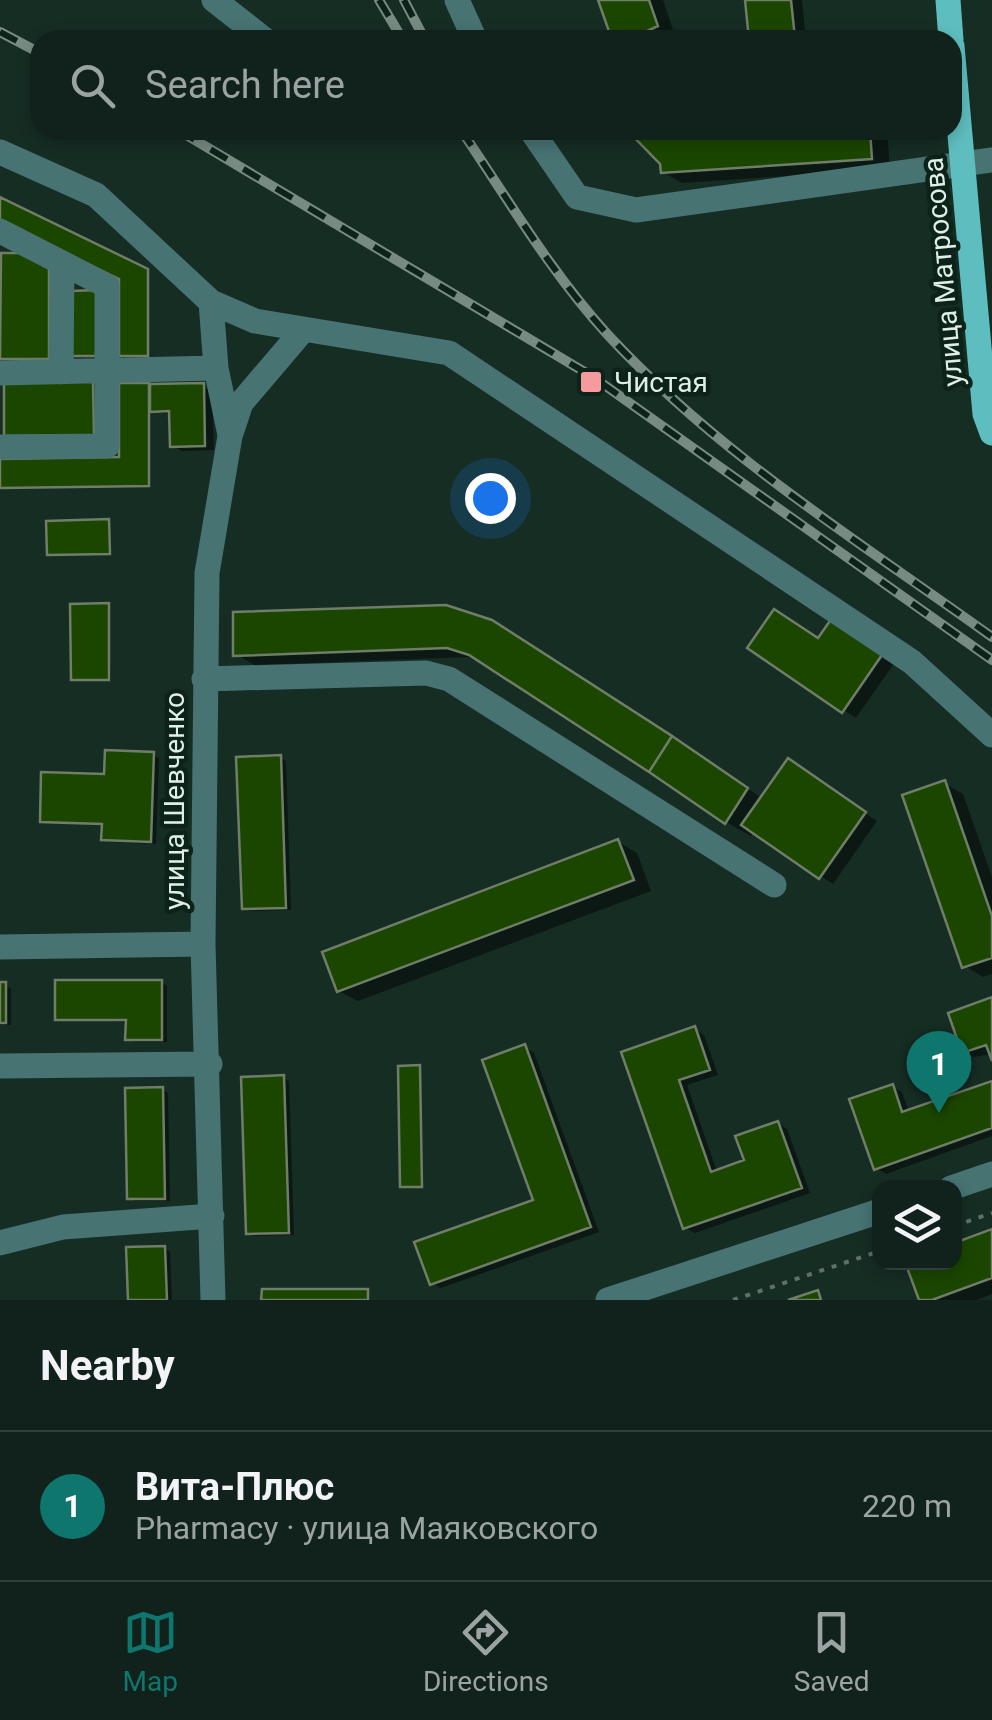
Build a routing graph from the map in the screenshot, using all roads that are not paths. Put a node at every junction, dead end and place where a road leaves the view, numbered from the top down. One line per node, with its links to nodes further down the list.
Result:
1 (214, 0): 4 (street)
2 (457, 0): 5 (street)
3 (948, 0): 6 (main road, улица Матросова)
4 (252, 30)
5 (470, 30)
6 (951, 30)
7 (538, 140): 11 (street)
8 (961, 140): 11 (main road, улица Матросова)
9 (0, 152): 14 (street)
10 (992, 160): 11 (street)
11 (964, 167): 20 (main road, улица Матросова)
12 (0, 231): 13 (street)
13 (62, 263): 17 (street); 18 (street)
14 (211, 302): 15 (street); 16 (street)
15 (304, 329): 21 (street, улица Шевченко); 24 (street)
16 (216, 368): 17 (street); 21 (street)
17 (107, 371): 18 (street); 22 (street)
18 (61, 372): 19 (street)
19 (0, 373)
20 (992, 433)
21 (230, 436): 23 (street, улица Шевченко)
22 (0, 447)
23 (204, 679): 25 (street); 26 (street, улица Шевченко)
24 (992, 735)
25 (774, 885)
26 (204, 944): 27 (street); 28 (street, улица Шевченко)
27 (0, 947)
28 (210, 1064): 29 (street); 33 (street, улица Шевченко)
29 (0, 1066)
30 (992, 1174): 31 (street)
31 (962, 1184)
32 (872, 1214): 36 (street)
33 (212, 1216): 34 (street); 35 (street, улица Шевченко)
34 (0, 1243)
35 (213, 1300)
36 (608, 1300)

